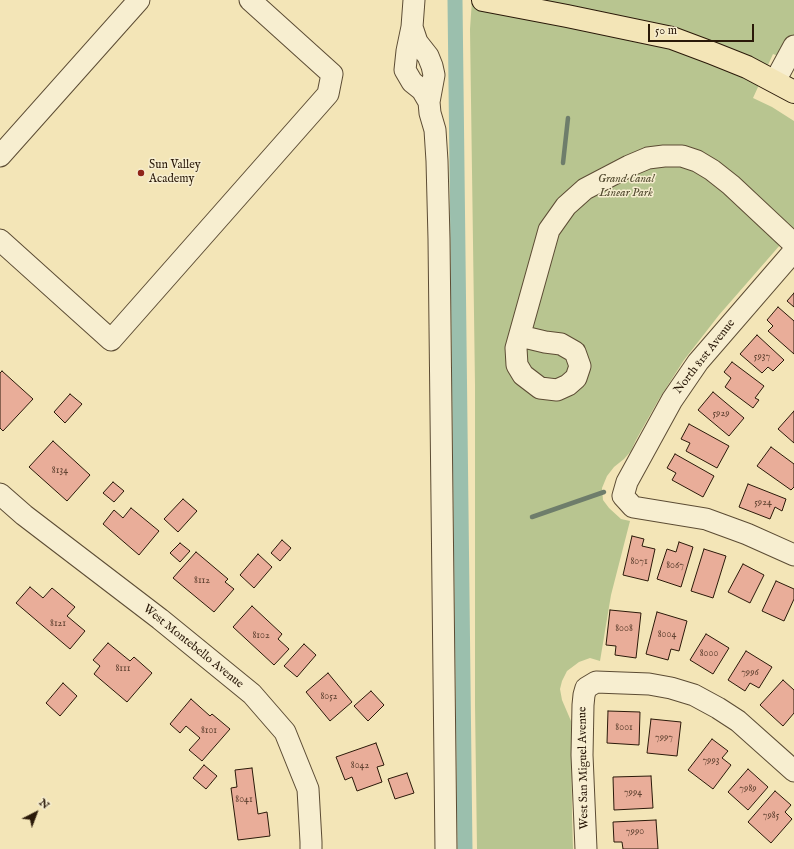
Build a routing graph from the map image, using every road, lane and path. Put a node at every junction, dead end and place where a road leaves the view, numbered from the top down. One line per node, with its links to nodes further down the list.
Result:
1 (139, 0): 8 (street)
2 (250, 0): 9 (street)
3 (414, 0): 17 (street)
4 (483, 0): 6 (main road)
5 (794, 46): 6 (street)
6 (775, 81): 7 (main road)
7 (794, 92)
8 (0, 156)
9 (0, 240)
10 (794, 244): 12 (street)
11 (794, 251): 14 (street, North 81st Avenue)
12 (520, 336)
13 (0, 494): 16 (street, West Montebello Avenue)
14 (792, 551)
15 (794, 771): 18 (street, West San Miguel Avenue)
16 (311, 849)
17 (446, 849)
18 (586, 849)

